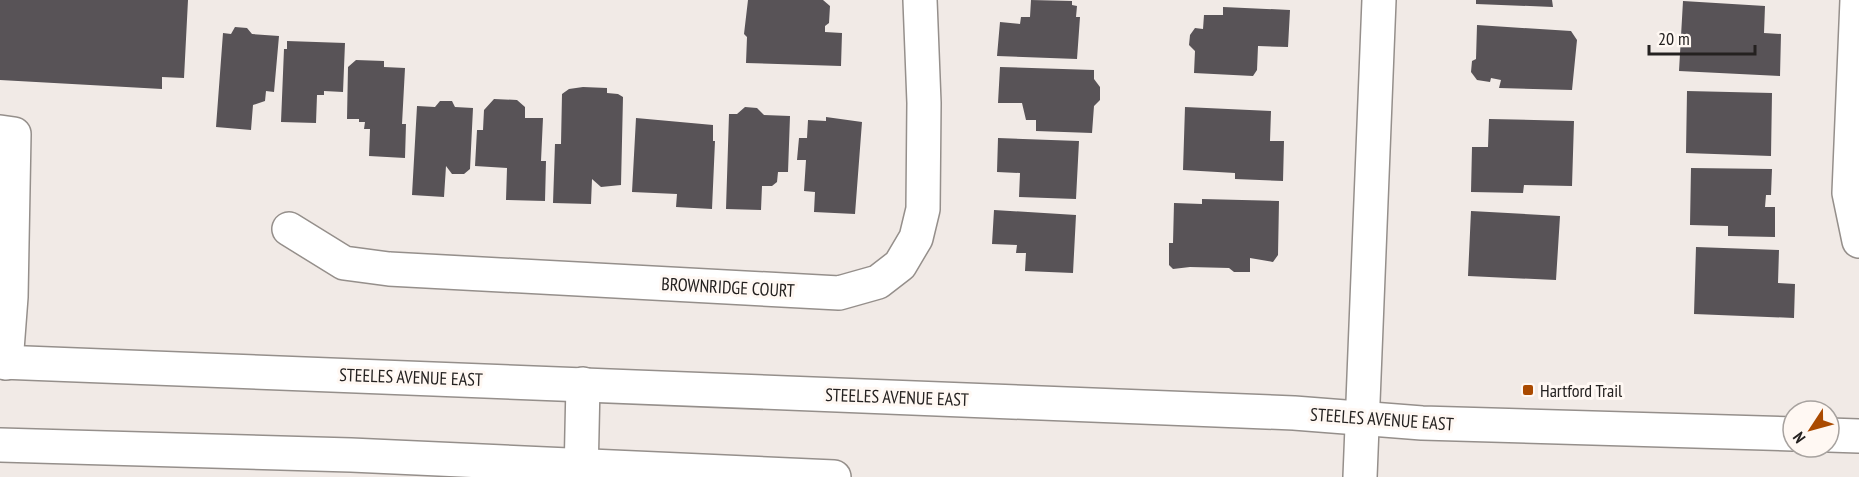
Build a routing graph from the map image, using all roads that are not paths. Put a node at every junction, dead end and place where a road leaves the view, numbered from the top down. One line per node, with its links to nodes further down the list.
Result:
1 (920, 0): 5 (main road, BROWNRIDGE COURT)
2 (1379, 0): 9 (main road)
3 (1857, 0): 6 (main road)
4 (0, 132): 7 (main road)
5 (289, 229)
6 (1859, 241)
7 (3, 362): 8 (main road, STEELES AVENUE EAST)
8 (583, 384): 9 (main road, STEELES AVENUE EAST); 14 (main road)
9 (1362, 418): 10 (main road, STEELES AVENUE EAST); 16 (main road)
10 (1781, 434)
11 (1841, 435): 12 (main road)
12 (1859, 436)
13 (0, 445): 14 (main road)
14 (582, 472): 15 (main road)
15 (834, 477)
16 (1360, 477)

